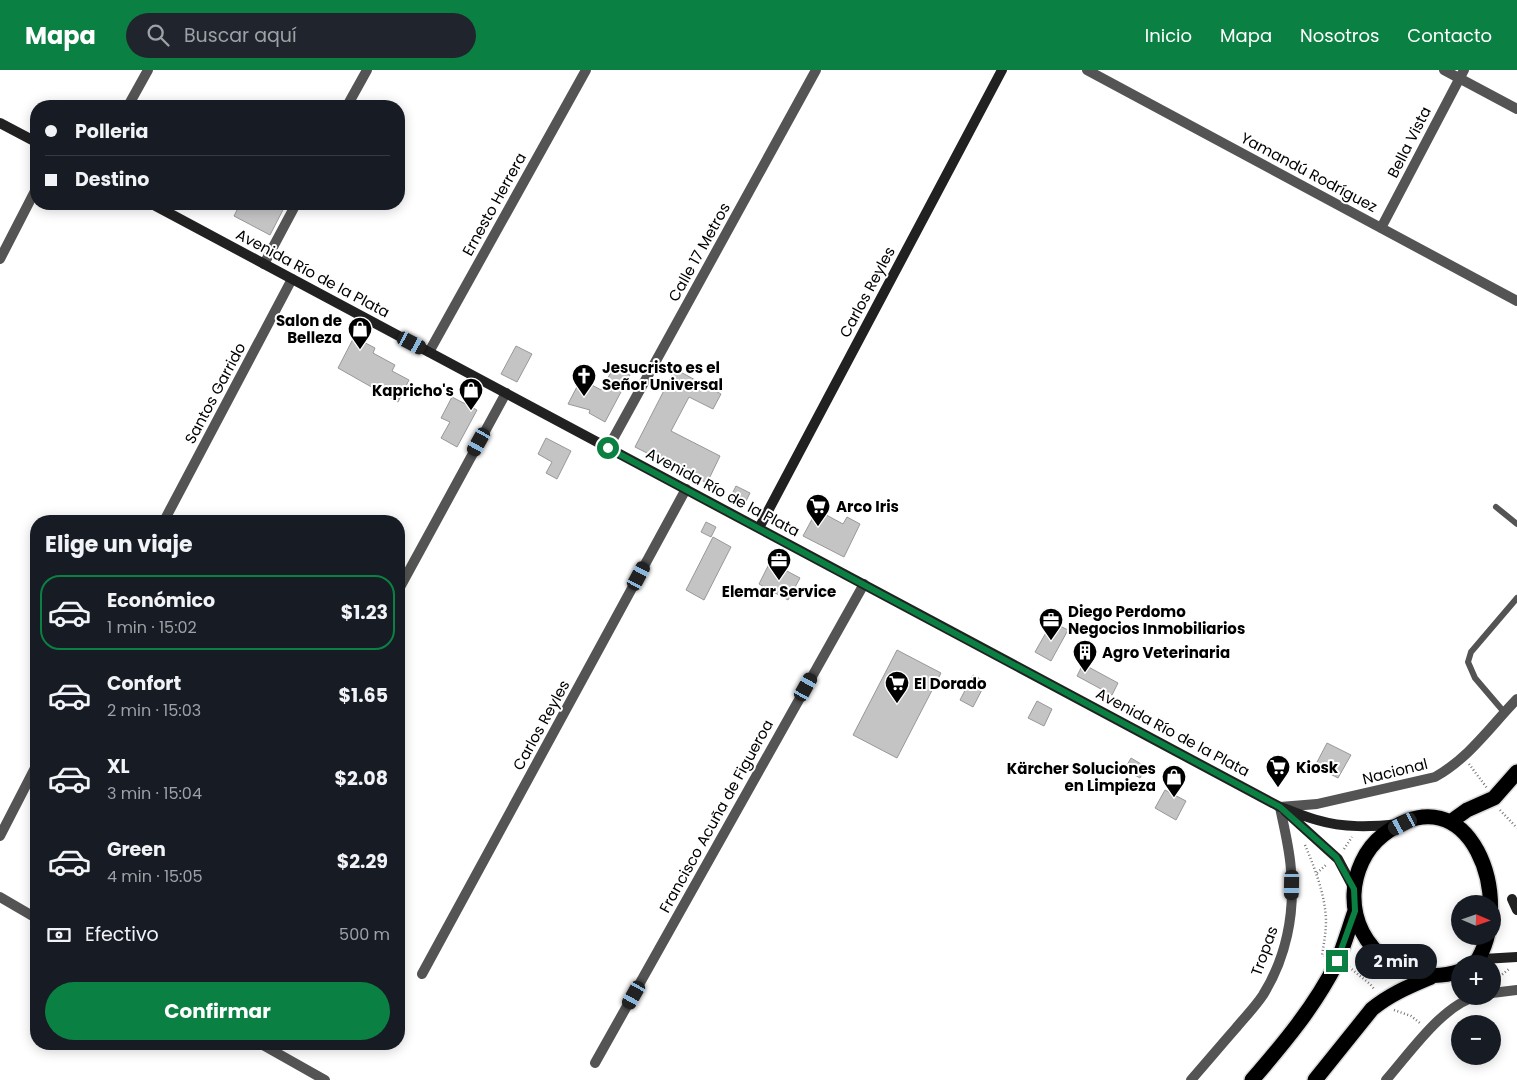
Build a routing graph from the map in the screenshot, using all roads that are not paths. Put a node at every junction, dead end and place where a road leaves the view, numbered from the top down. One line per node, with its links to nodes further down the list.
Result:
1 (148, 70): 9 (street)
2 (366, 70): 10 (street)
3 (586, 70): 22 (street, Ernesto Herrera)
4 (816, 70): 24 (street, Calle 17 Metros)
5 (1002, 70): 29 (street, Carlos Reyles)
6 (1087, 70): 17 (street, Yamandú Rodríguez)
7 (1444, 70): 8 (street)
8 (1461, 74): 11 (street); 17 (street, Bella Vista)
9 (131, 100)
10 (350, 100)
11 (1517, 109)
12 (0, 123): 13 (street)
13 (30, 139)
14 (30, 201): 18 (street)
15 (163, 210): 19 (street, Avenida Río de la Plata)
16 (293, 210): 19 (street)
17 (1381, 228): 21 (street, Yamandú Rodríguez)
18 (0, 259)
19 (264, 264): 20 (street, Avenida Río de la Plata)
20 (292, 279): 22 (street, Avenida Río de la Plata); 27 (street, Santos Garrido)
21 (1517, 301)
22 (429, 352): 23 (street, Avenida Río de la Plata)
23 (506, 393): 24 (street, Avenida Río de la Plata); 30 (street)
24 (608, 448): 25 (street, Avenida Río de la Plata)
25 (686, 490): 29 (street, Avenida Río de la Plata); 50 (street, Carlos Reyles)
26 (1496, 507): 28 (lane)
27 (167, 515)
28 (1517, 524)
29 (759, 528): 31 (street, Avenida Río de la Plata)
30 (405, 578)
31 (864, 584): 37 (street, Avenida Río de la Plata); 57 (street, Francisco Acuña de Figueroa)
32 (1517, 598): 34 (lane)
33 (1517, 699): 34 (street, Nacional)
34 (1504, 712): 37 (street, Nacional)
35 (1517, 772): 38 (highway)
36 (30, 778): 40 (street)
37 (1280, 807): 39 (street, Avenida Río de la Plata); 42 (street, Avenida Río de la Plata); 59 (street, Tropas)
38 (1453, 820): 39 (highway); 41 (highway)
39 (1403, 824): 42 (highway)
40 (0, 836)
41 (1486, 839)
42 (1354, 889): 44 (highway)
43 (0, 897): 45 (street)
44 (1355, 911): 52 (highway); 60 (highway)
45 (30, 914)
46 (1494, 945): 47 (highway)
47 (1484, 955)
48 (1517, 957): 49 (street)
49 (1501, 959)
50 (422, 974)
51 (1451, 974): 52 (highway)
52 (1431, 976): 61 (highway)
53 (1517, 990): 54 (street)
54 (1501, 992)
55 (1457, 1005): 62 (street)
56 (272, 1050): 58 (street)
57 (595, 1063)
58 (325, 1080)
59 (1191, 1080)
60 (1252, 1080)
61 (1315, 1080)
62 (1386, 1080)

